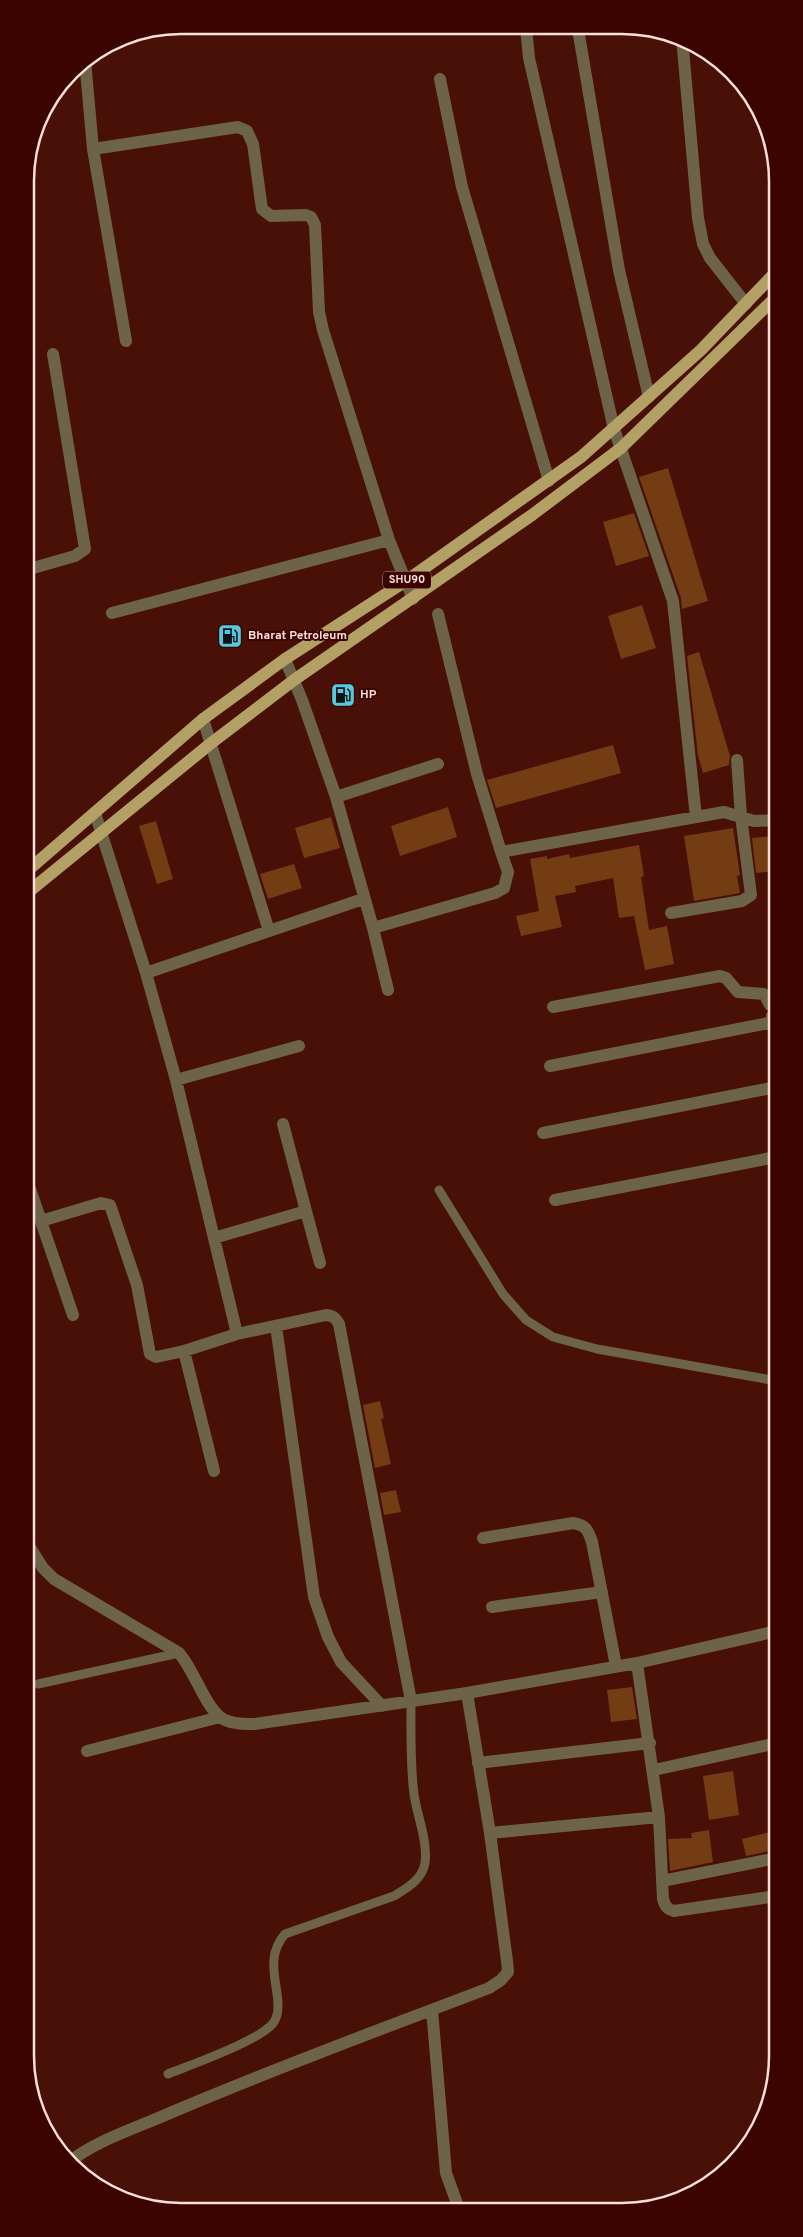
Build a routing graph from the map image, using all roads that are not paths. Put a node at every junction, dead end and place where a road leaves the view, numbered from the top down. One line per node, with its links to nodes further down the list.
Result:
1 (527, 34): 13 (street)
2 (578, 35): 12 (street)
3 (683, 47): 8 (street)
4 (86, 69): 6 (street)
5 (440, 79): 15 (street)
6 (93, 149): 10 (street); 16 (street)
7 (769, 279): 8 (main road, SHU90)
8 (746, 304): 12 (main road, SHU90)
9 (769, 304): 14 (main road)
10 (126, 341)
11 (53, 354): 17 (street)
12 (649, 397): 13 (main road, SHU90)
13 (614, 429): 14 (street); 15 (main road, SHU90)
14 (621, 448): 19 (main road); 31 (street)
15 (549, 481): 18 (main road, SHU90)
16 (389, 540): 18 (street); 20 (street)
17 (34, 568)
18 (406, 581): 19 (street); 22 (main road, SHU90)
19 (413, 599): 23 (main road)
20 (112, 613)
21 (438, 614): 34 (street)
22 (285, 659): 23 (street); 24 (main road, SHU90)
23 (294, 680): 25 (main road); 28 (street)
24 (203, 719): 25 (street); 29 (main road, SHU90)
25 (210, 744): 33 (main road); 40 (street)
26 (737, 760): 30 (street)
27 (438, 764): 28 (street)
28 (336, 797): 37 (street)
29 (95, 814): 33 (street); 35 (main road, SHU90)
30 (740, 816): 31 (street); 32 (street); 38 (street)
31 (696, 817): 34 (street)
32 (769, 820)
33 (101, 833): 36 (main road); 41 (street)
34 (501, 852): 39 (street)
35 (34, 864)
36 (34, 888)
37 (363, 899): 39 (street); 40 (street)
38 (671, 913)
39 (373, 928): 42 (street)
40 (269, 931): 41 (street)
41 (146, 973): 48 (street)
42 (388, 990)
43 (769, 1000): 44 (street)
44 (553, 1007)
45 (769, 1023): 47 (street)
46 (299, 1046): 48 (street)
47 (550, 1066)
48 (176, 1080): 58 (street)
49 (769, 1088): 51 (street)
50 (283, 1124): 56 (street)
51 (543, 1133)
52 (769, 1158): 55 (street)
53 (439, 1190): 64 (lane)
54 (34, 1200): 57 (street)
55 (555, 1200)
56 (306, 1211): 58 (street); 59 (street)
57 (41, 1221): 60 (street); 63 (street)
58 (214, 1238): 62 (street)
59 (320, 1263)
60 (73, 1315)
61 (276, 1326): 62 (street); 76 (street); 77 (street)
62 (237, 1334): 63 (street)
63 (184, 1351): 65 (street)
64 (769, 1380)
65 (214, 1471)
66 (483, 1538): 68 (street)
67 (34, 1556): 71 (street)
68 (602, 1592): 69 (street); 73 (street)
69 (492, 1607)
70 (769, 1633): 72 (street)
71 (180, 1653): 74 (lane); 78 (street)
72 (637, 1663): 73 (street); 79 (street)
73 (616, 1666): 75 (street)
74 (38, 1684)
75 (467, 1693): 76 (street); 82 (street)
76 (410, 1701): 77 (street); 90 (lane)
77 (382, 1706): 78 (street)
78 (220, 1717): 81 (street)
79 (650, 1743): 82 (street); 83 (street)
80 (769, 1745): 83 (street)
81 (87, 1751)
82 (478, 1763): 85 (street)
83 (654, 1770): 84 (street)
84 (660, 1817): 85 (street); 87 (street)
85 (490, 1833): 89 (street)
86 (769, 1860): 87 (street)
87 (662, 1881): 88 (street)
88 (769, 1897)
89 (432, 2010): 91 (street); 92 (street)
90 (168, 2074)
91 (75, 2158)
92 (457, 2203)

